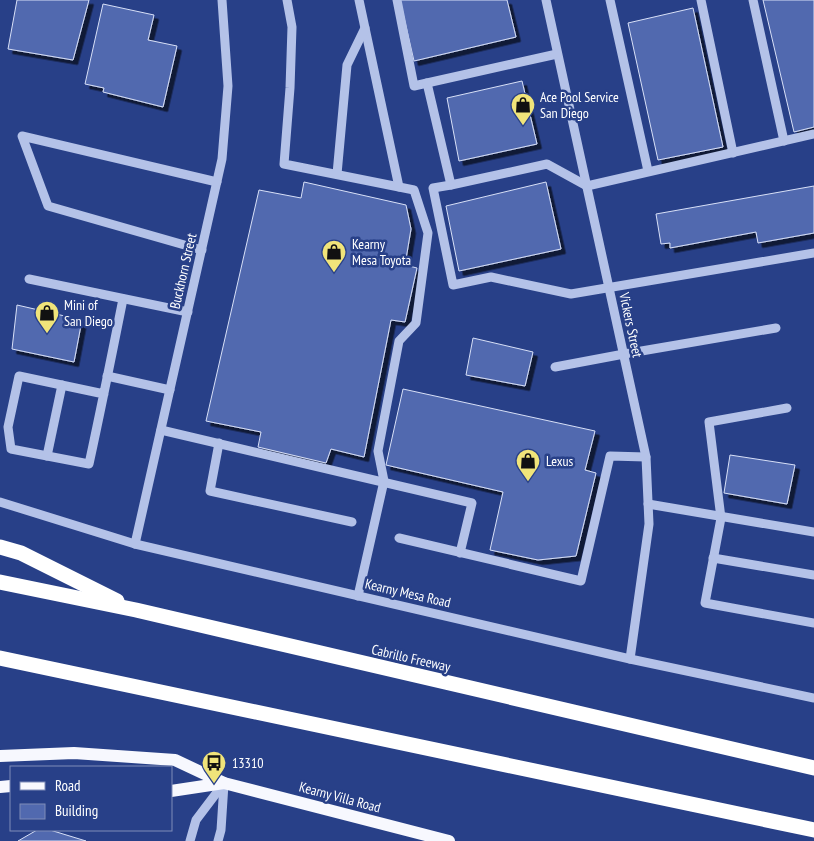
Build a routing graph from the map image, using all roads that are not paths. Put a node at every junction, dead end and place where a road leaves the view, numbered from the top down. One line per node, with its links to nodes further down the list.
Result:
1 (222, 0): 17 (street, Buckhorn Street)
2 (287, 0): 16 (street)
3 (359, 0): 9 (street)
4 (396, 0): 11 (street)
5 (546, 0): 10 (street, Vickers Street)
6 (610, 0): 15 (street)
7 (701, 0): 14 (street)
8 (753, 0): 13 (street)
9 (365, 28): 16 (street); 20 (street)
10 (558, 54): 11 (street); 19 (street, Vickers Street)
11 (427, 83): 18 (street)
12 (814, 134): 13 (street)
13 (784, 141): 14 (street)
14 (733, 153): 15 (street)
15 (648, 172): 19 (street)
16 (337, 174): 20 (street)
17 (217, 182): 21 (street, Buckhorn Street); 21 (street)
18 (451, 185): 19 (street); 24 (street)
19 (586, 186): 24 (street, Vickers Street)
20 (399, 187): 39 (street)
21 (202, 250): 26 (street, Buckhorn Street)
22 (814, 253): 24 (street)
23 (29, 279): 25 (street)
24 (609, 289): 28 (street, Vickers Street)
25 (124, 299): 26 (street); 30 (street)
26 (188, 312): 32 (street, Buckhorn Street)
27 (776, 328): 28 (street)
28 (624, 354): 29 (street); 38 (street, Vickers Street)
29 (555, 367)
30 (107, 376): 32 (street); 33 (street)
31 (62, 385): 33 (street); 37 (street); 37 (street)
32 (170, 390): 35 (street, Buckhorn Street)
33 (104, 394): 37 (street)
34 (787, 408): 42 (street)
35 (161, 430): 36 (street); 46 (street, Buckhorn Street)
36 (219, 443): 39 (street); 43 (street)
37 (47, 456)
38 (646, 457): 41 (street, Vickers Street); 48 (street)
39 (384, 481): 48 (street); 52 (street)
40 (0, 502): 46 (street, Kearny Mesa Road)
41 (648, 504): 42 (street); 56 (street, Vickers Street)
42 (721, 518): 44 (street); 49 (street)
43 (352, 522)
44 (814, 532)
45 (399, 538): 48 (street)
46 (135, 544): 52 (street, Kearny Mesa Road)
47 (0, 548): 53 (highway)
48 (460, 553)
49 (713, 558): 50 (street); 54 (street)
50 (814, 575)
51 (0, 582): 53 (highway, Cabrillo Freeway)
52 (358, 596): 56 (street, Kearny Mesa Road)
53 (136, 610): 59 (highway, Cabrillo Freeway)
54 (814, 623)
55 (0, 658): 62 (highway)
56 (630, 659): 57 (street, Kearny Mesa Road)
57 (814, 698)
58 (0, 756): 60 (main road, Kearny Villa Road)
59 (814, 768)
60 (224, 783): 61 (main road, Kearny Villa Road); 63 (street); 64 (street); 65 (main road, Kearny Villa Road)
61 (172, 791)
62 (814, 830)
63 (190, 841)
64 (218, 841)
65 (449, 841)

